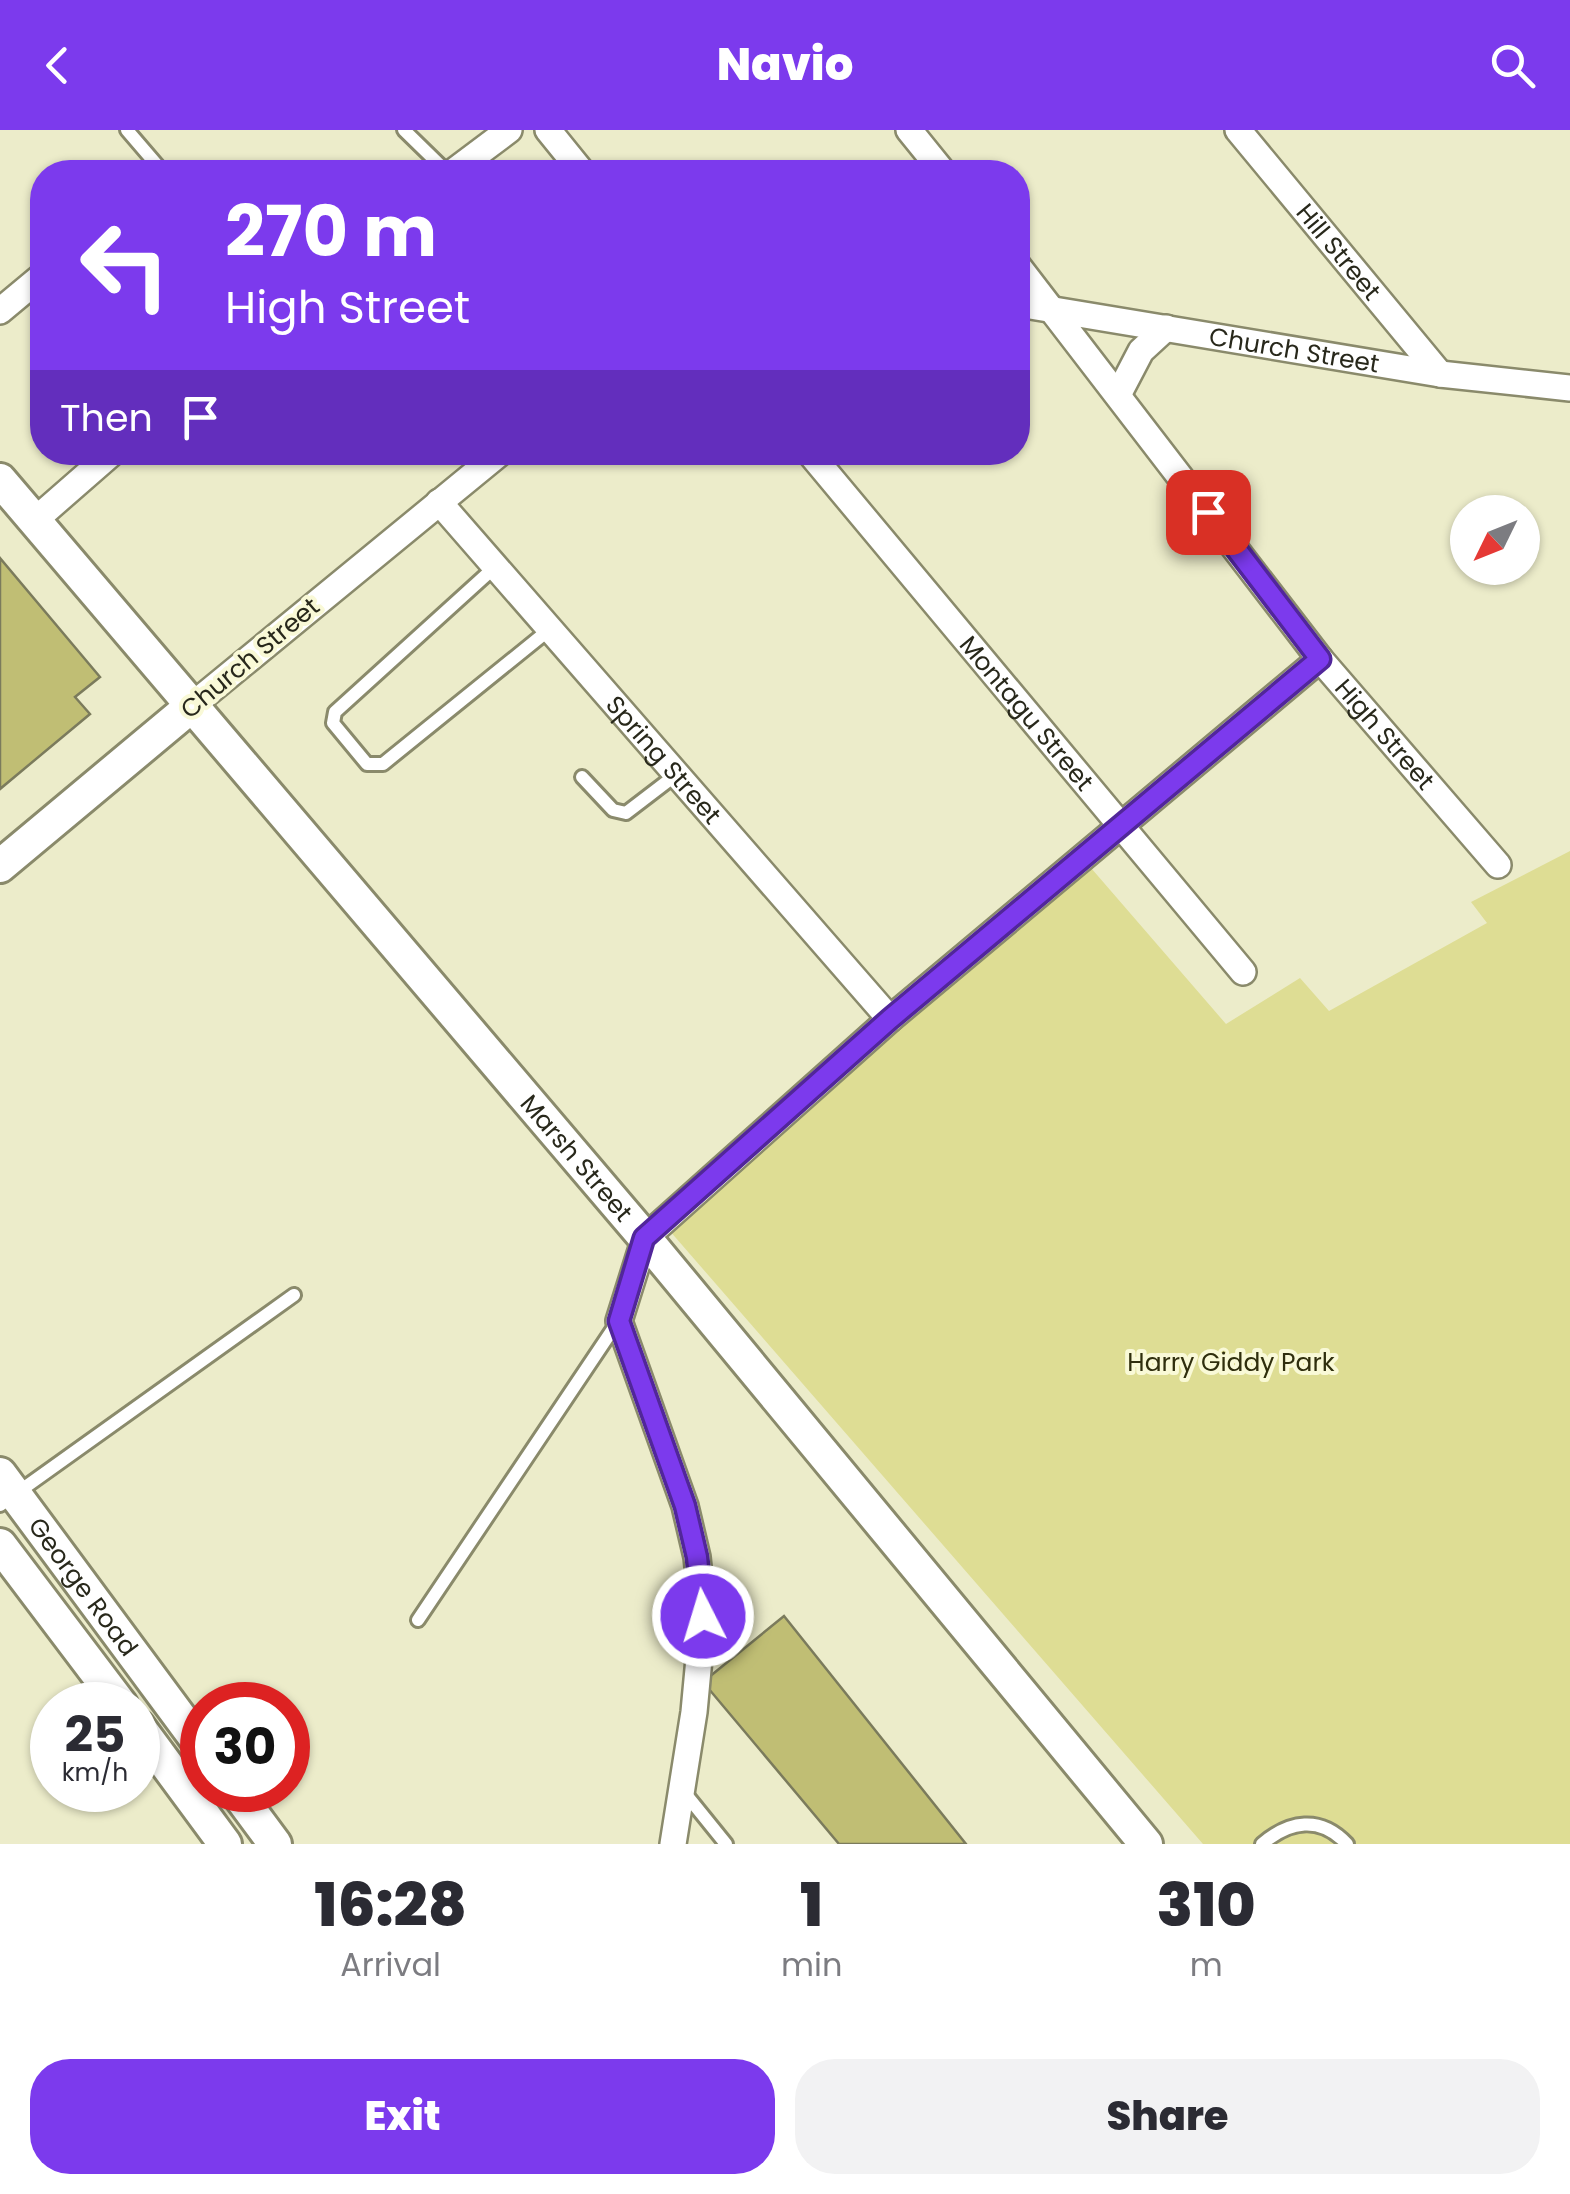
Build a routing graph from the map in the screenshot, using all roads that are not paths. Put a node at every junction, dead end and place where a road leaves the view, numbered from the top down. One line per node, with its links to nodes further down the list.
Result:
1 (127, 130): 7 (lane)
2 (404, 130): 8 (lane)
3 (509, 130): 9 (street)
4 (548, 130): 10 (street)
5 (909, 130): 11 (street)
6 (1238, 130): 18 (street, Hill Street)
7 (152, 160)
8 (437, 160)
9 (467, 160)
10 (572, 160)
11 (933, 160)
12 (1030, 281): 15 (street, High Street)
13 (30, 286): 16 (street)
14 (1030, 306): 15 (street, Church Street)
15 (1052, 309): 17 (street, Church Street); 20 (street, High Street)
16 (0, 311)
17 (1166, 328): 18 (street, Church Street); 20 (street)
18 (1440, 374): 19 (street, Church Street)
19 (1570, 388)
20 (1118, 395): 29 (street, High Street)
21 (98, 465): 26 (street)
22 (486, 465): 25 (street, Church Street)
23 (820, 465): 33 (street, Montagu Street)
24 (0, 480): 26 (street, Marsh Street)
25 (439, 502): 27 (street, Spring Street); 30 (street, Church Street)
26 (34, 521): 30 (street, Marsh Street)
27 (496, 566): 28 (street, Spring Street); 28 (lane)
28 (550, 630): 31 (street, Spring Street)
29 (1320, 659): 33 (street); 35 (street, High Street)
30 (194, 704): 34 (street, Church Street); 38 (street, Marsh Street)
31 (677, 774): 32 (lane); 37 (street, Spring Street)
32 (582, 778)
33 (1117, 827): 36 (street, Montagu Street); 37 (street)
34 (0, 866)
35 (1498, 866)
36 (1243, 972)
37 (890, 1019): 38 (street)
38 (644, 1238): 40 (street); 53 (street, Marsh Street)
39 (294, 1295): 41 (lane)
40 (619, 1321): 43 (lane); 47 (street)
41 (5, 1491): 45 (street, George Road)
42 (0, 1546): 44 (street, George Road)
43 (418, 1620)
44 (104, 1682)
45 (180, 1718)
46 (160, 1756): 49 (street)
47 (679, 1786): 51 (street); 52 (lane)
48 (250, 1812): 50 (street)
49 (226, 1844)
50 (274, 1844)
51 (673, 1844)
52 (726, 1844)
53 (1146, 1844)
54 (1262, 1844): 55 (lane)
55 (1347, 1844)

